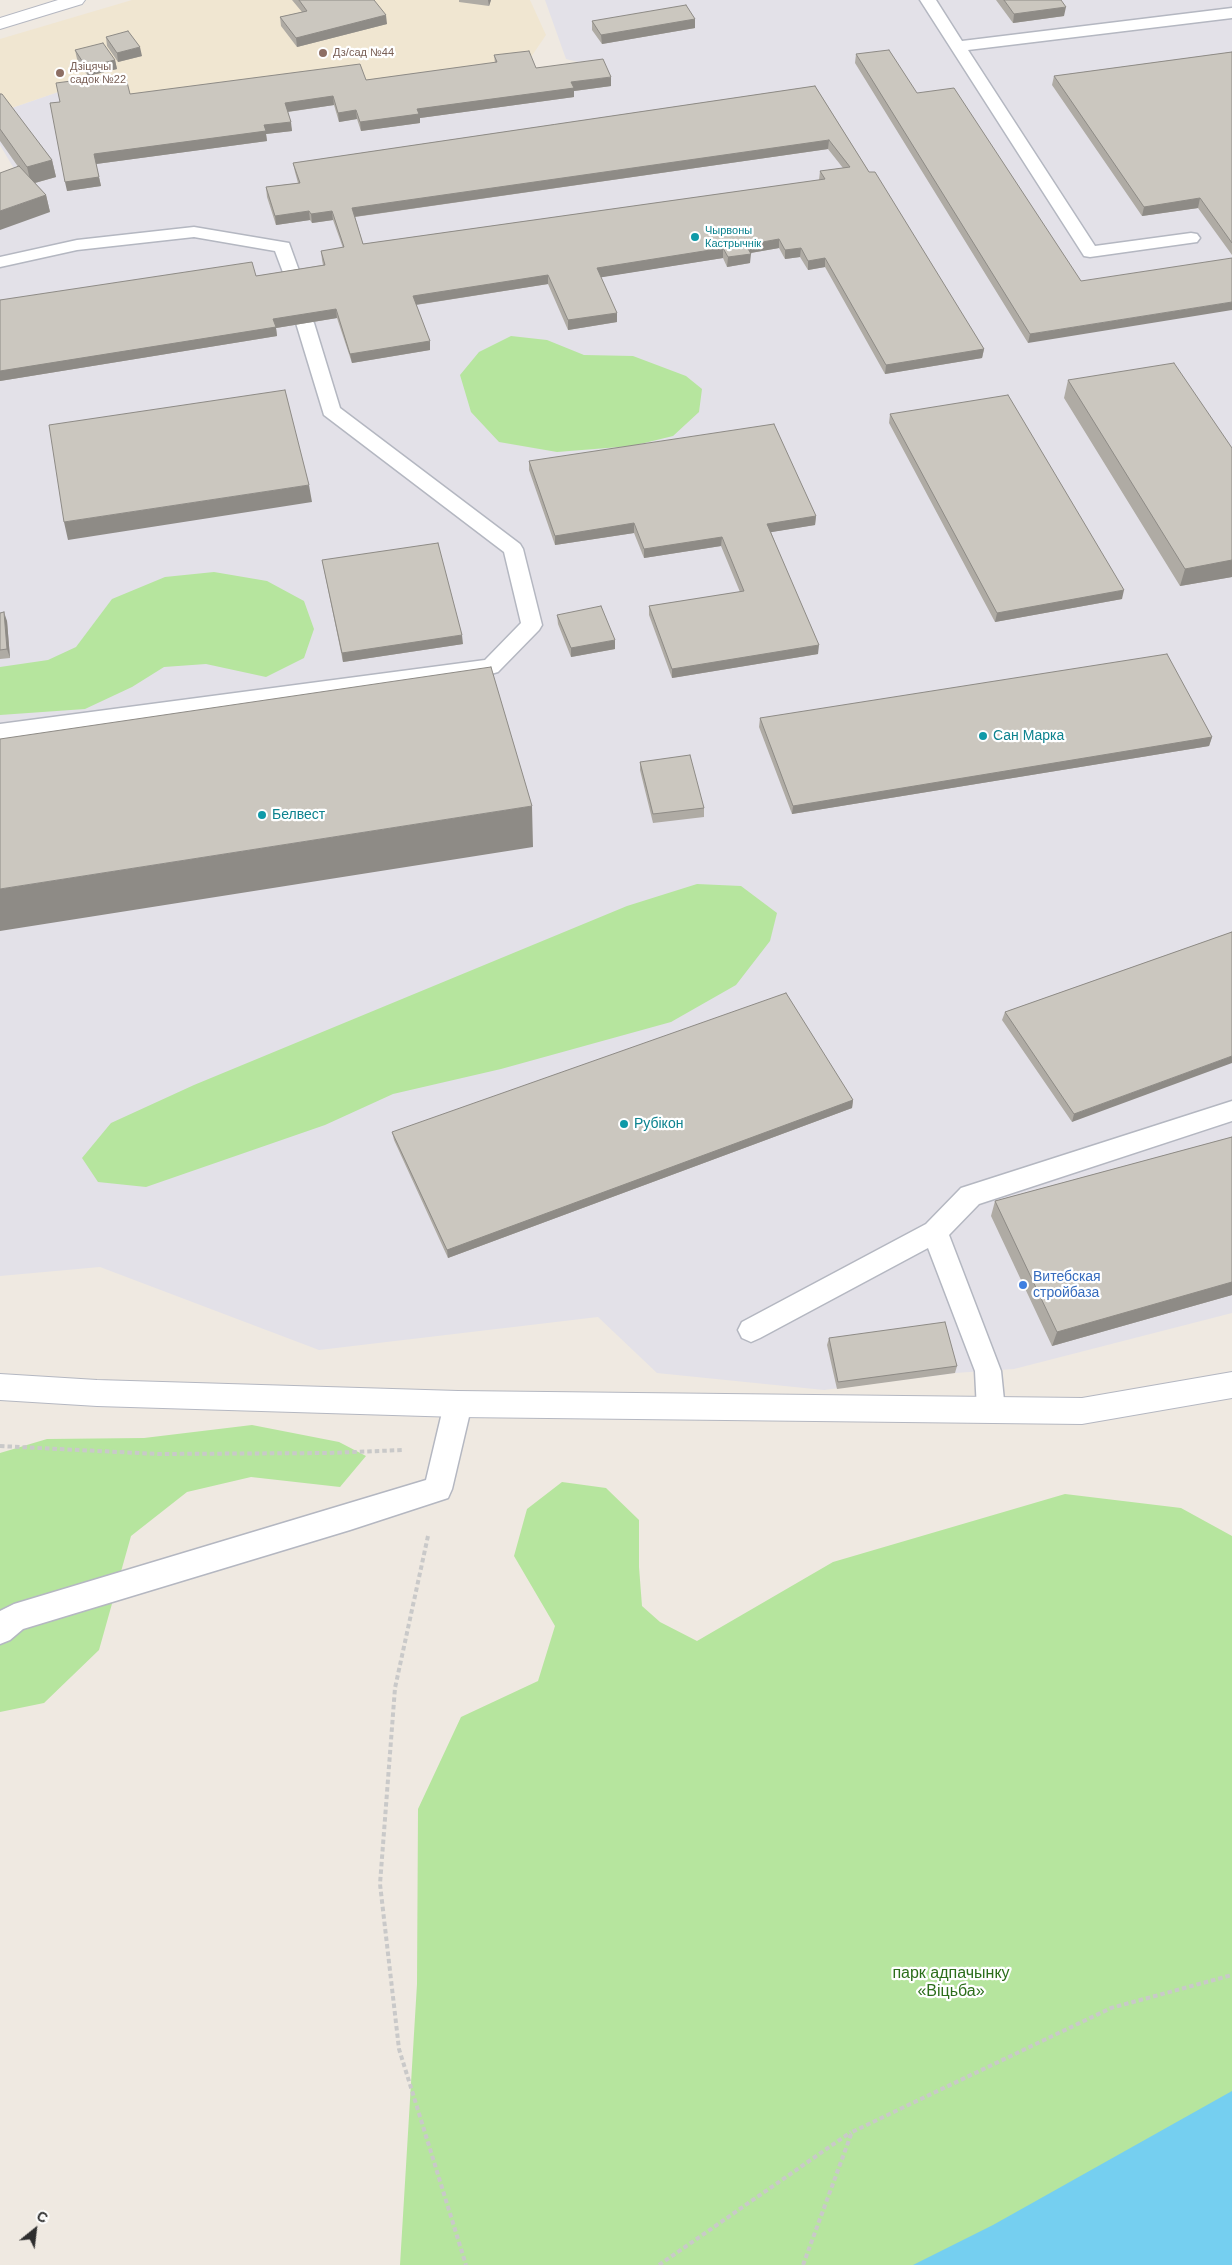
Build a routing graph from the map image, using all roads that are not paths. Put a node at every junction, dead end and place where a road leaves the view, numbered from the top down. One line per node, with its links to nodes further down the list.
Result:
1 (76, 0): 3 (street)
2 (928, 0): 6 (lane)
3 (54, 4): 5 (street)
4 (1232, 13): 6 (lane)
5 (0, 24)
6 (958, 46): 7 (lane)
7 (1191, 238)
8 (0, 262): 9 (lane)
9 (293, 279)
10 (305, 323): 11 (lane)
11 (0, 732)
12 (1232, 1111): 13 (lane)
13 (935, 1232): 14 (lane); 18 (lane)
14 (751, 1330)
15 (1232, 1385): 18 (street)
16 (0, 1387): 17 (street)
17 (458, 1404): 18 (street); 19 (lane)
18 (991, 1410)
19 (0, 1630)

